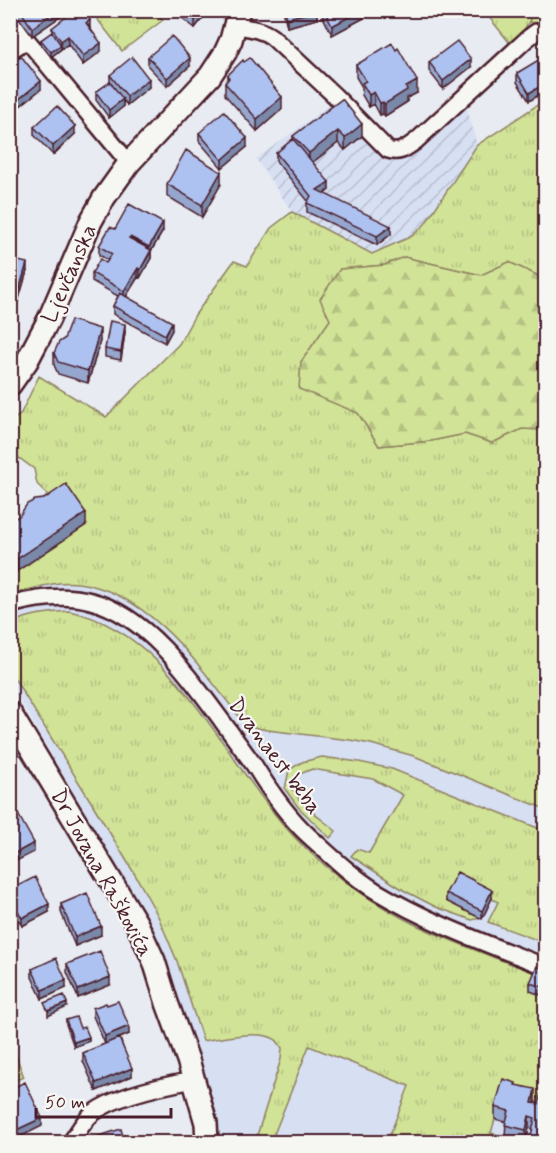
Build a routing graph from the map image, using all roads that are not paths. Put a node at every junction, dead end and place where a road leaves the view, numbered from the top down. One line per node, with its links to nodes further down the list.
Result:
1 (238, 18): 3 (street); 6 (street, Ljevčanska)
2 (10, 19): 4 (street)
3 (546, 31)
4 (27, 40): 5 (street); 6 (street)
5 (10, 51)
6 (129, 163): 7 (street, Ljevčanska)
7 (10, 385)
8 (10, 605): 10 (street, Dvanaest beba)
9 (10, 713): 11 (street, Dr Jovana Raškovića)
10 (546, 967)
11 (194, 1080): 12 (street); 13 (street, Dr Jovana Raškovića)
12 (71, 1143)
13 (207, 1143)

